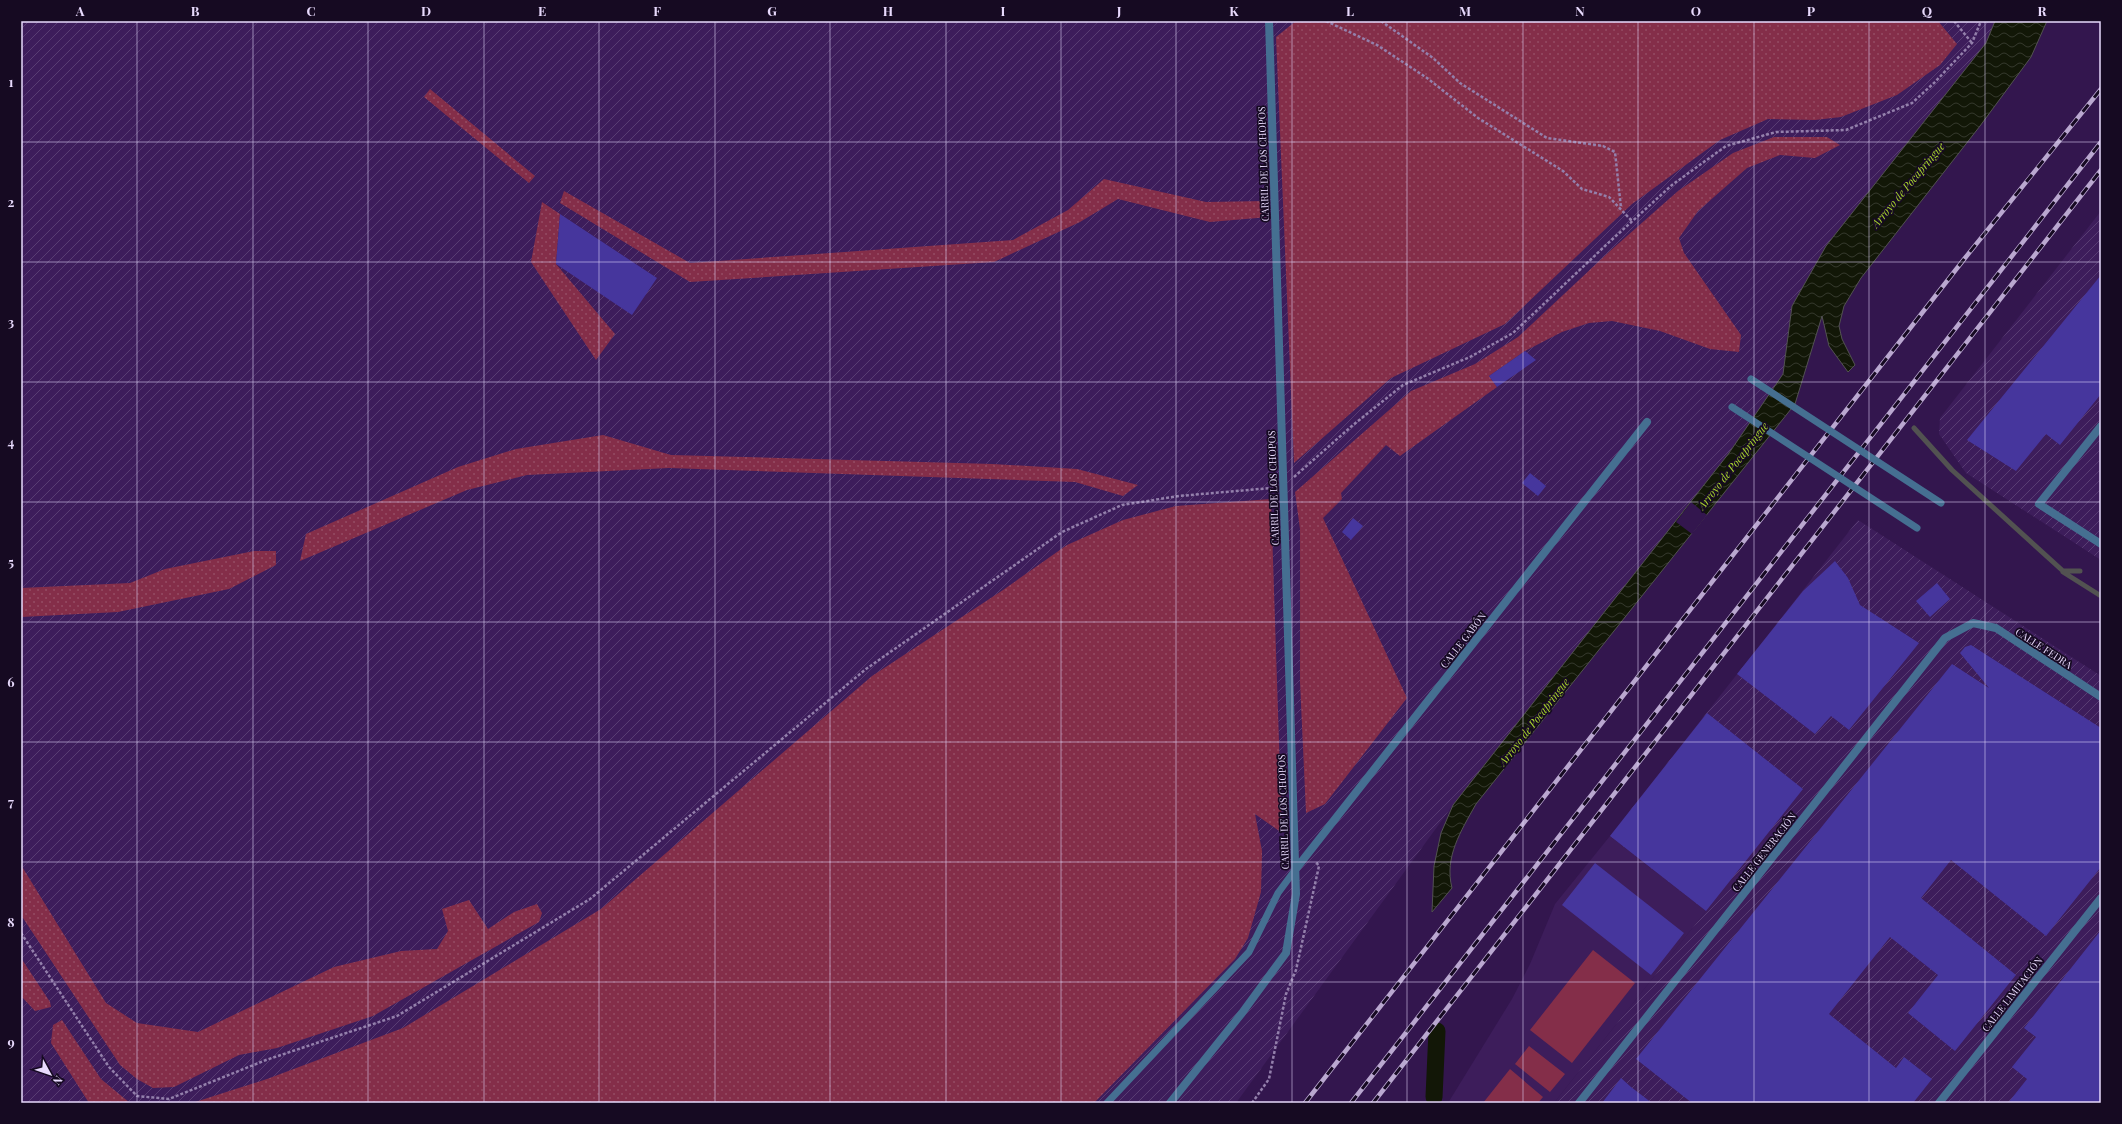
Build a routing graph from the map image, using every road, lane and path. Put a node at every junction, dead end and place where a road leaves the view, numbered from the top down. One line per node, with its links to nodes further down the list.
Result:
1 (1269, 21): 13 (street, CARRIL DE LOS CHOPOS)
2 (1326, 21): 7 (path)
3 (1381, 21): 7 (path)
4 (1954, 21): 6 (path)
5 (1981, 21): 6 (path)
6 (1972, 43): 8 (path)
7 (1621, 208): 8 (path)
8 (1632, 222): 13 (path)
9 (1751, 379): 14 (lane, bridge)
10 (1732, 407): 15 (lane, bridge)
11 (1647, 422): 19 (street, CALLE GABÓN)
12 (2101, 426): 16 (street)
13 (1284, 486): 20 (street, CARRIL DE LOS CHOPOS); 22 (path)
14 (1941, 502)
15 (1917, 528)
16 (2101, 544)
17 (1974, 623): 18 (street, CALLE FEDRA); 26 (street, CALLE GENERACIÓN)
18 (2101, 696)
19 (1309, 852): 20 (street, CALLE GABÓN); 25 (path)
20 (1295, 870): 23 (lane); 24 (street, CARRIL DE LOS CHOPOS)
21 (2101, 898): 27 (street, CALLE LIMITACIÓN)
22 (21, 933)
23 (1108, 1103)
24 (1170, 1103)
25 (1252, 1103)
26 (1579, 1103)
27 (1939, 1103)

